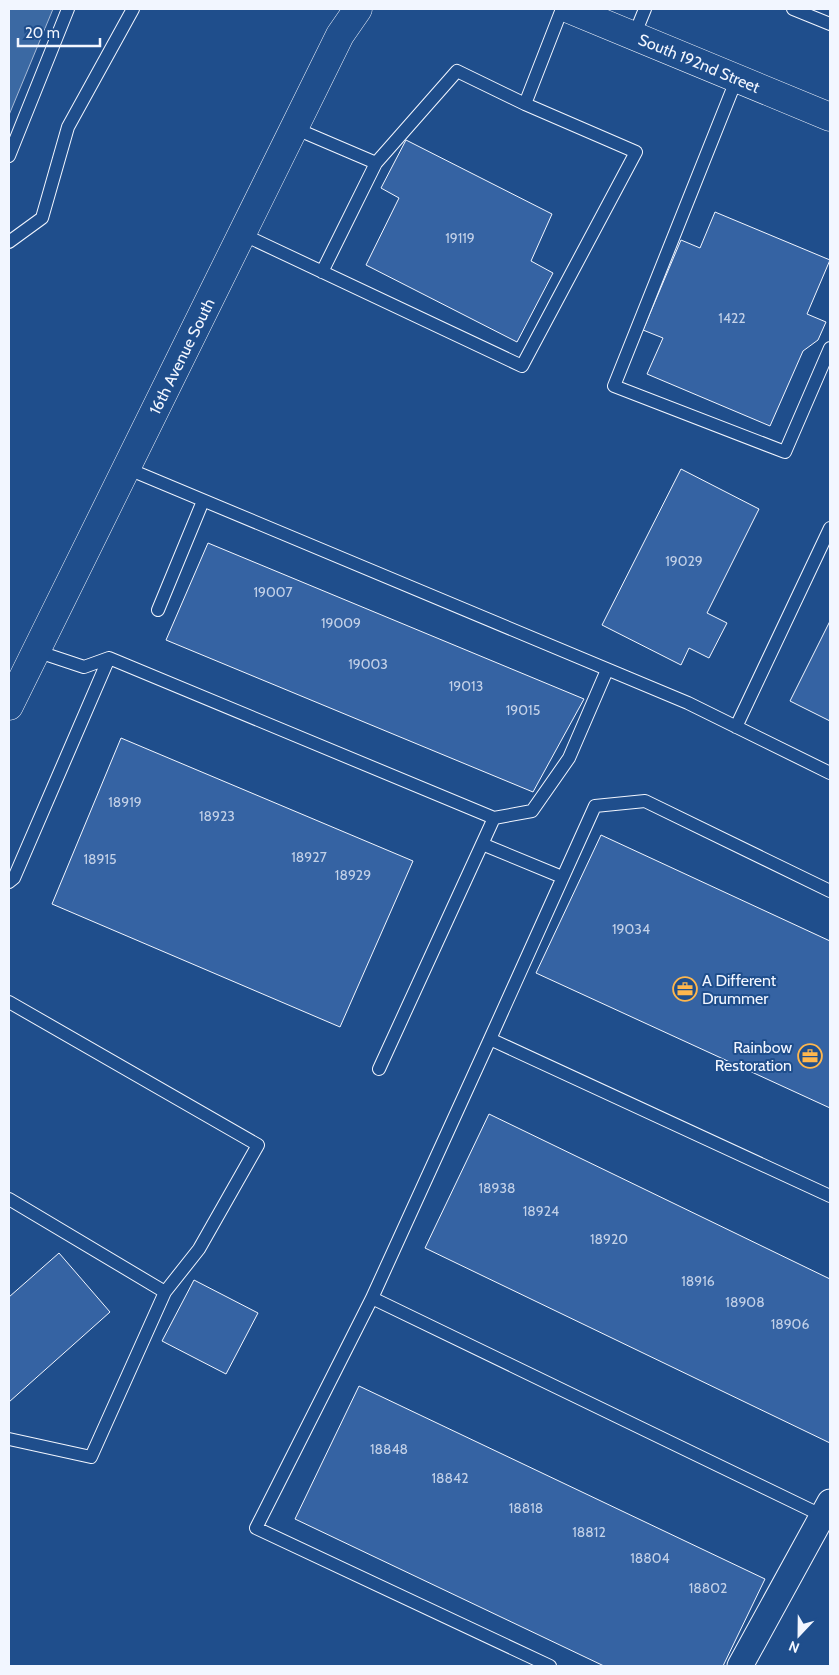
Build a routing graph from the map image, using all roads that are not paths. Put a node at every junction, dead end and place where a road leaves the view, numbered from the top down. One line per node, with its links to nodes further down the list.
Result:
1 (68, 9): 14 (lane)
2 (133, 9): 17 (lane)
3 (358, 9): 13 (street, 16th Avenue South)
4 (562, 9): 11 (lane)
5 (569, 9): 9 (street, South 192nd Street)
6 (645, 9): 9 (lane)
7 (793, 9): 8 (lane)
8 (830, 24)
9 (634, 36): 10 (street, South 192nd Street)
10 (737, 78): 12 (street, South 192nd Street); 19 (lane)
11 (525, 104): 15 (lane); 18 (lane)
12 (830, 117)
13 (294, 128): 15 (lane); 16 (street, 16th Avenue South)
14 (9, 156)
15 (376, 163): 18 (lane)
16 (242, 234): 18 (lane); 20 (street, 16th Avenue South)
17 (9, 242)
18 (322, 272)
19 (830, 348)
20 (126, 468): 21 (lane); 24 (street, 16th Avenue South)
21 (203, 500): 23 (lane); 26 (lane)
22 (830, 528): 28 (lane)
23 (158, 610)
24 (36, 650): 25 (lane); 27 (street, 16th Avenue South)
25 (109, 658): 30 (lane); 33 (lane)
26 (608, 670): 28 (lane); 30 (lane)
27 (9, 706)
28 (736, 727): 29 (lane)
29 (830, 773)
30 (494, 818): 31 (lane)
31 (482, 844): 32 (lane); 37 (lane)
32 (562, 877): 34 (lane); 36 (lane)
33 (9, 882)
34 (830, 891)
35 (9, 1002): 40 (lane)
36 (490, 1039): 38 (lane); 41 (lane)
37 (379, 1069)
38 (830, 1196)
39 (9, 1199): 40 (lane)
40 (165, 1292): 42 (lane)
41 (372, 1298): 43 (lane); 44 (lane)
42 (9, 1439)
43 (826, 1509): 45 (street)
44 (550, 1666)
45 (740, 1666)

